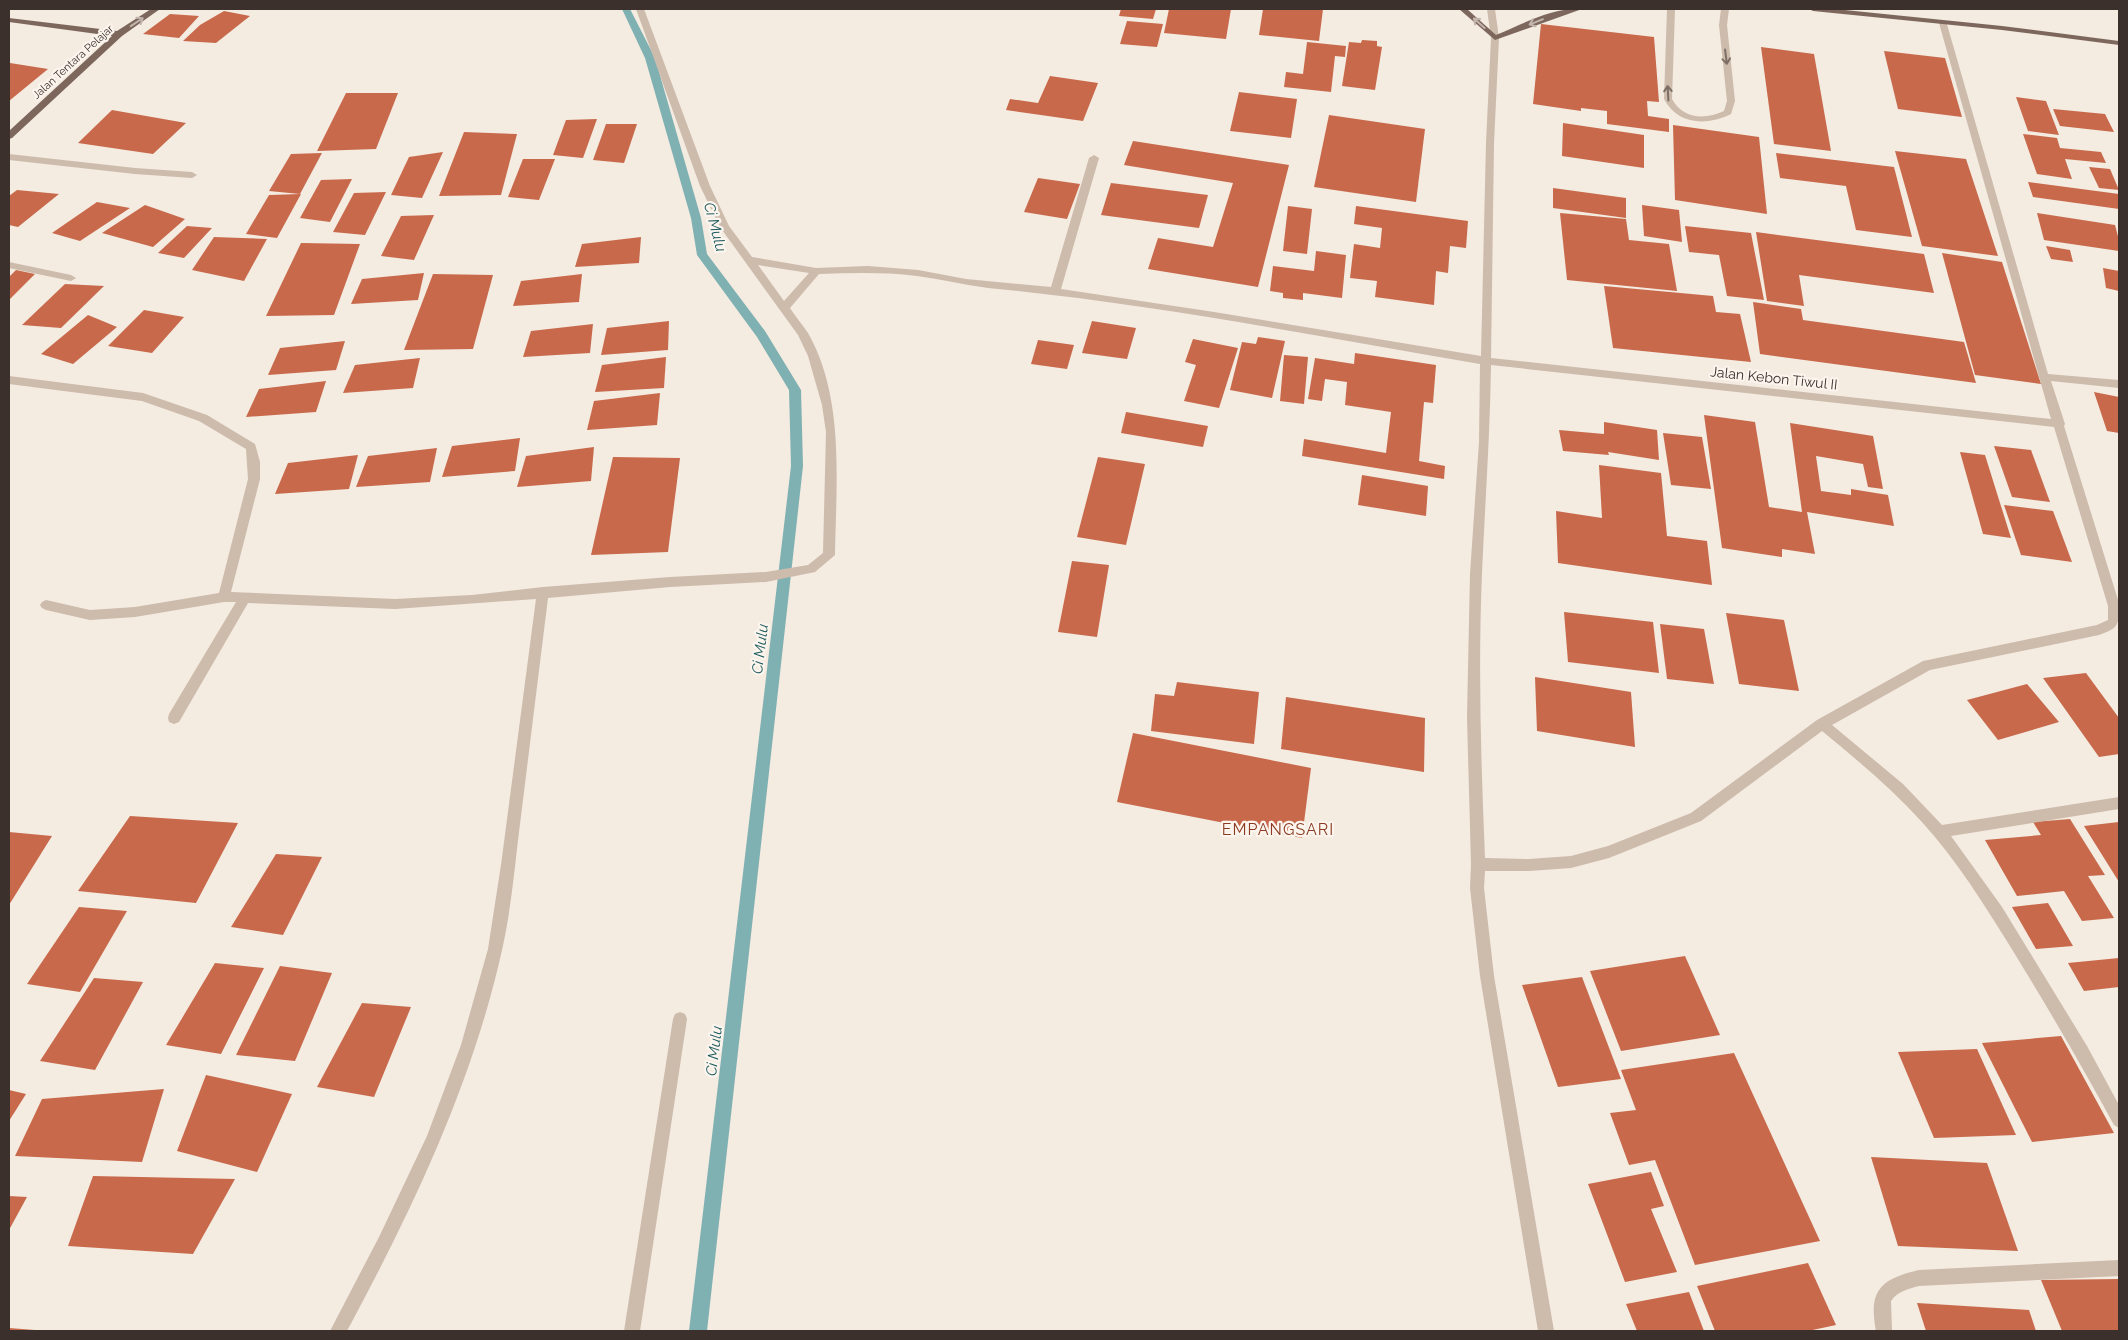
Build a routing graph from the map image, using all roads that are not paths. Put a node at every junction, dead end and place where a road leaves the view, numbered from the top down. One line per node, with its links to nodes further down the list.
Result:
1 (156, 9): 11 (main road, Jalan Tentara Pelajar, one-way to 1)
2 (640, 9): 18 (street)
3 (1463, 9): 12 (main road, one-way to 3)
4 (1490, 9): 12 (street)
5 (1578, 9): 12 (main road, one-way to 12)
6 (1671, 9): 7 (street, one-way to 6)
7 (1725, 9)
8 (1813, 9): 10 (main road)
9 (9, 20): 11 (main road)
10 (1943, 23): 13 (main road); 25 (street)
11 (119, 34): 14 (main road, Jalan Tentara Pelajar)
12 (1495, 38): 24 (street)
13 (2119, 43)
14 (9, 136)
15 (9, 157): 17 (street)
16 (1094, 158): 22 (street)
17 (192, 175)
18 (749, 260): 20 (street, Jalan Kebon Tiwul II); 23 (street)
19 (9, 265): 21 (street)
20 (816, 271): 22 (street, Jalan Kebon Tiwul II); 23 (street)
21 (72, 278)
22 (1055, 291): 24 (street, Jalan Kebon Tiwul II)
23 (784, 308): 29 (street)
24 (1486, 361): 28 (street, Jalan Kebon Tiwul II); 37 (street)
25 (2044, 376): 27 (street); 28 (street)
26 (9, 380): 30 (street)
27 (2119, 384)
28 (2060, 424): 34 (street)
29 (543, 592): 31 (street); 41 (street)
30 (224, 596): 31 (street); 32 (street)
31 (245, 598): 33 (street)
32 (46, 605)
33 (174, 718)
34 (1822, 724): 36 (street); 37 (street)
35 (2119, 803): 36 (street)
36 (1939, 832): 39 (street)
37 (1478, 864): 43 (street)
38 (680, 1019): 42 (street)
39 (2119, 1120)
40 (2119, 1268): 44 (street)
41 (338, 1331)
42 (632, 1331)
43 (1546, 1331)
44 (1884, 1331)

